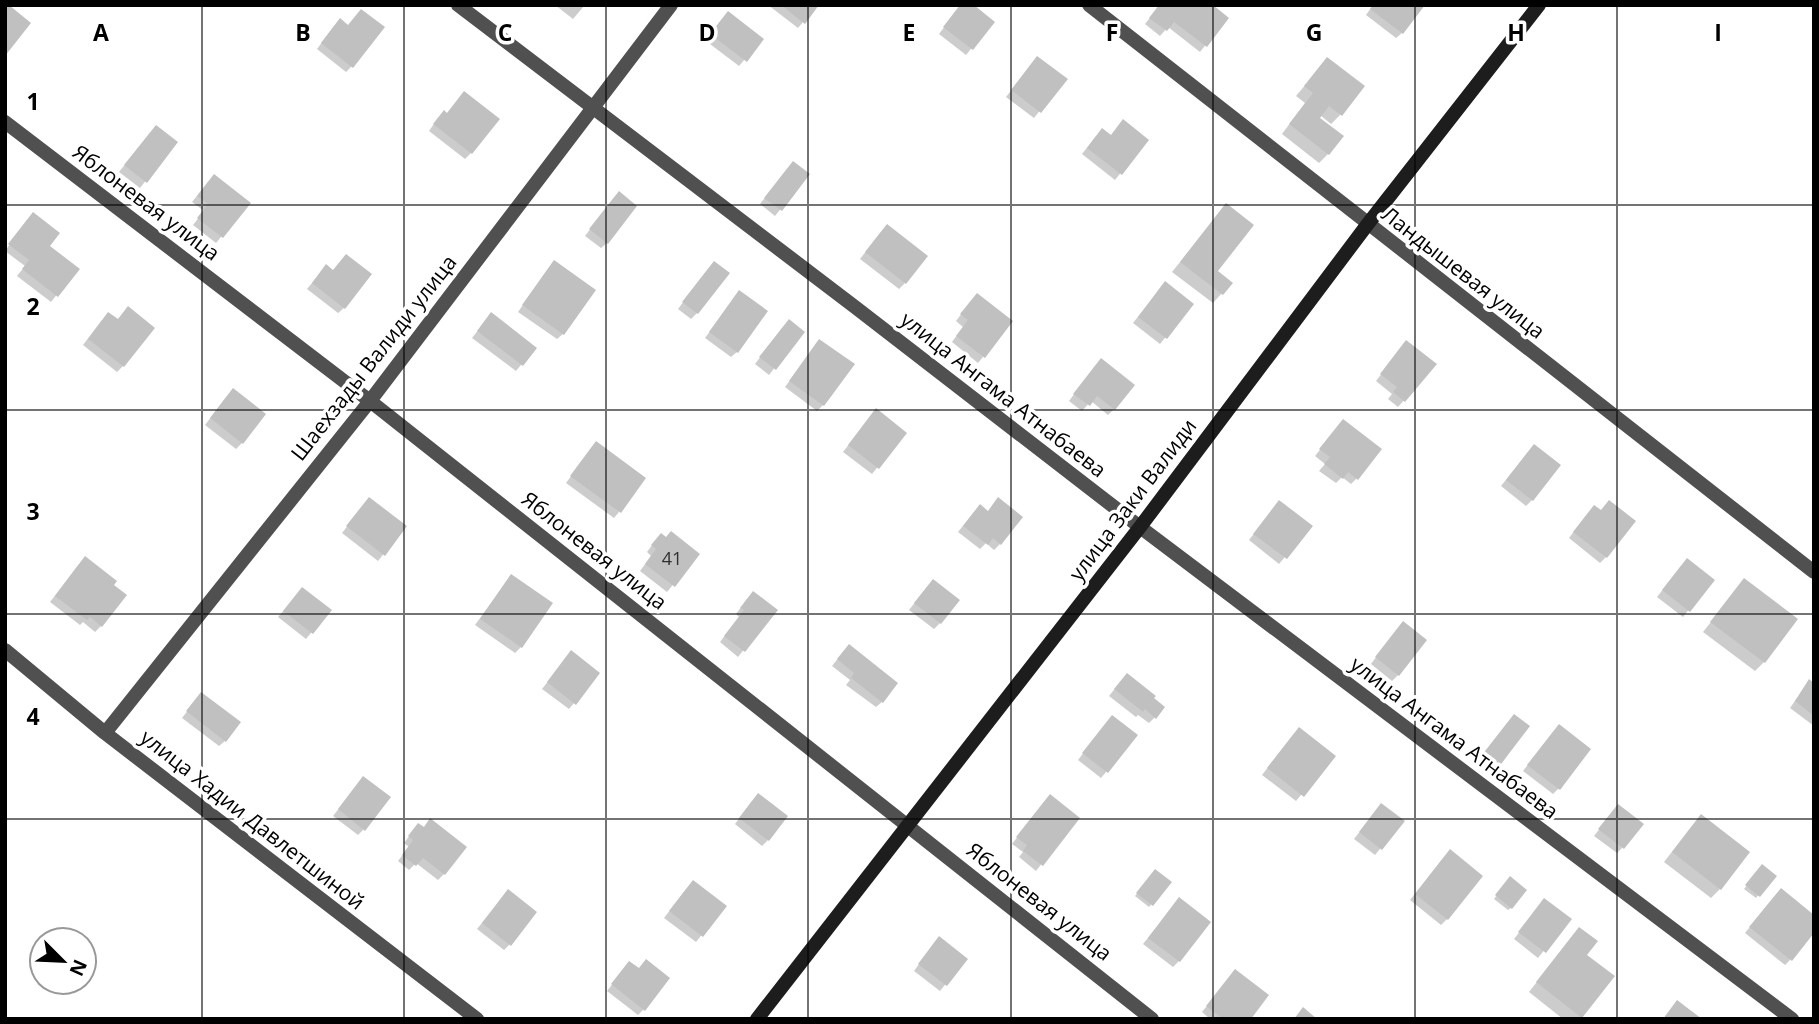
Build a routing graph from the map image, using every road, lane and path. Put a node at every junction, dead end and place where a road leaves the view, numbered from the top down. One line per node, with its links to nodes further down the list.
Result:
1 (458, 5): 5 (street, улица Ангама Атнабаева)
2 (671, 5): 5 (street, Шаехзады Валиди улица)
3 (1089, 5): 7 (street, Ландышевая улица)
4 (1539, 5): 7 (street, улица Заки Валиди)
5 (592, 108): 8 (street, Шаехзады Валиди улица); 9 (street, улица Ангама Атнабаева)
6 (5, 122): 8 (street, Яблоневая улица)
7 (1367, 225): 9 (street, улица Заки Валиди); 10 (street, Ландышевая улица)
8 (370, 401): 12 (street, Шаехзады Валиди улица); 13 (street, Яблоневая улица)
9 (1140, 527): 13 (street, улица Заки Валиди); 17 (street, улица Ангама Атнабаева)
10 (1814, 572)
11 (5, 650): 12 (street, улица Хадии Давлетшиной)
12 (105, 733): 14 (street, улица Хадии Давлетшиной)
13 (908, 825): 15 (street, улица Заки Валиди); 16 (street, Яблоневая улица)
14 (477, 1019)
15 (757, 1019)
16 (1152, 1019)
17 (1792, 1019)

